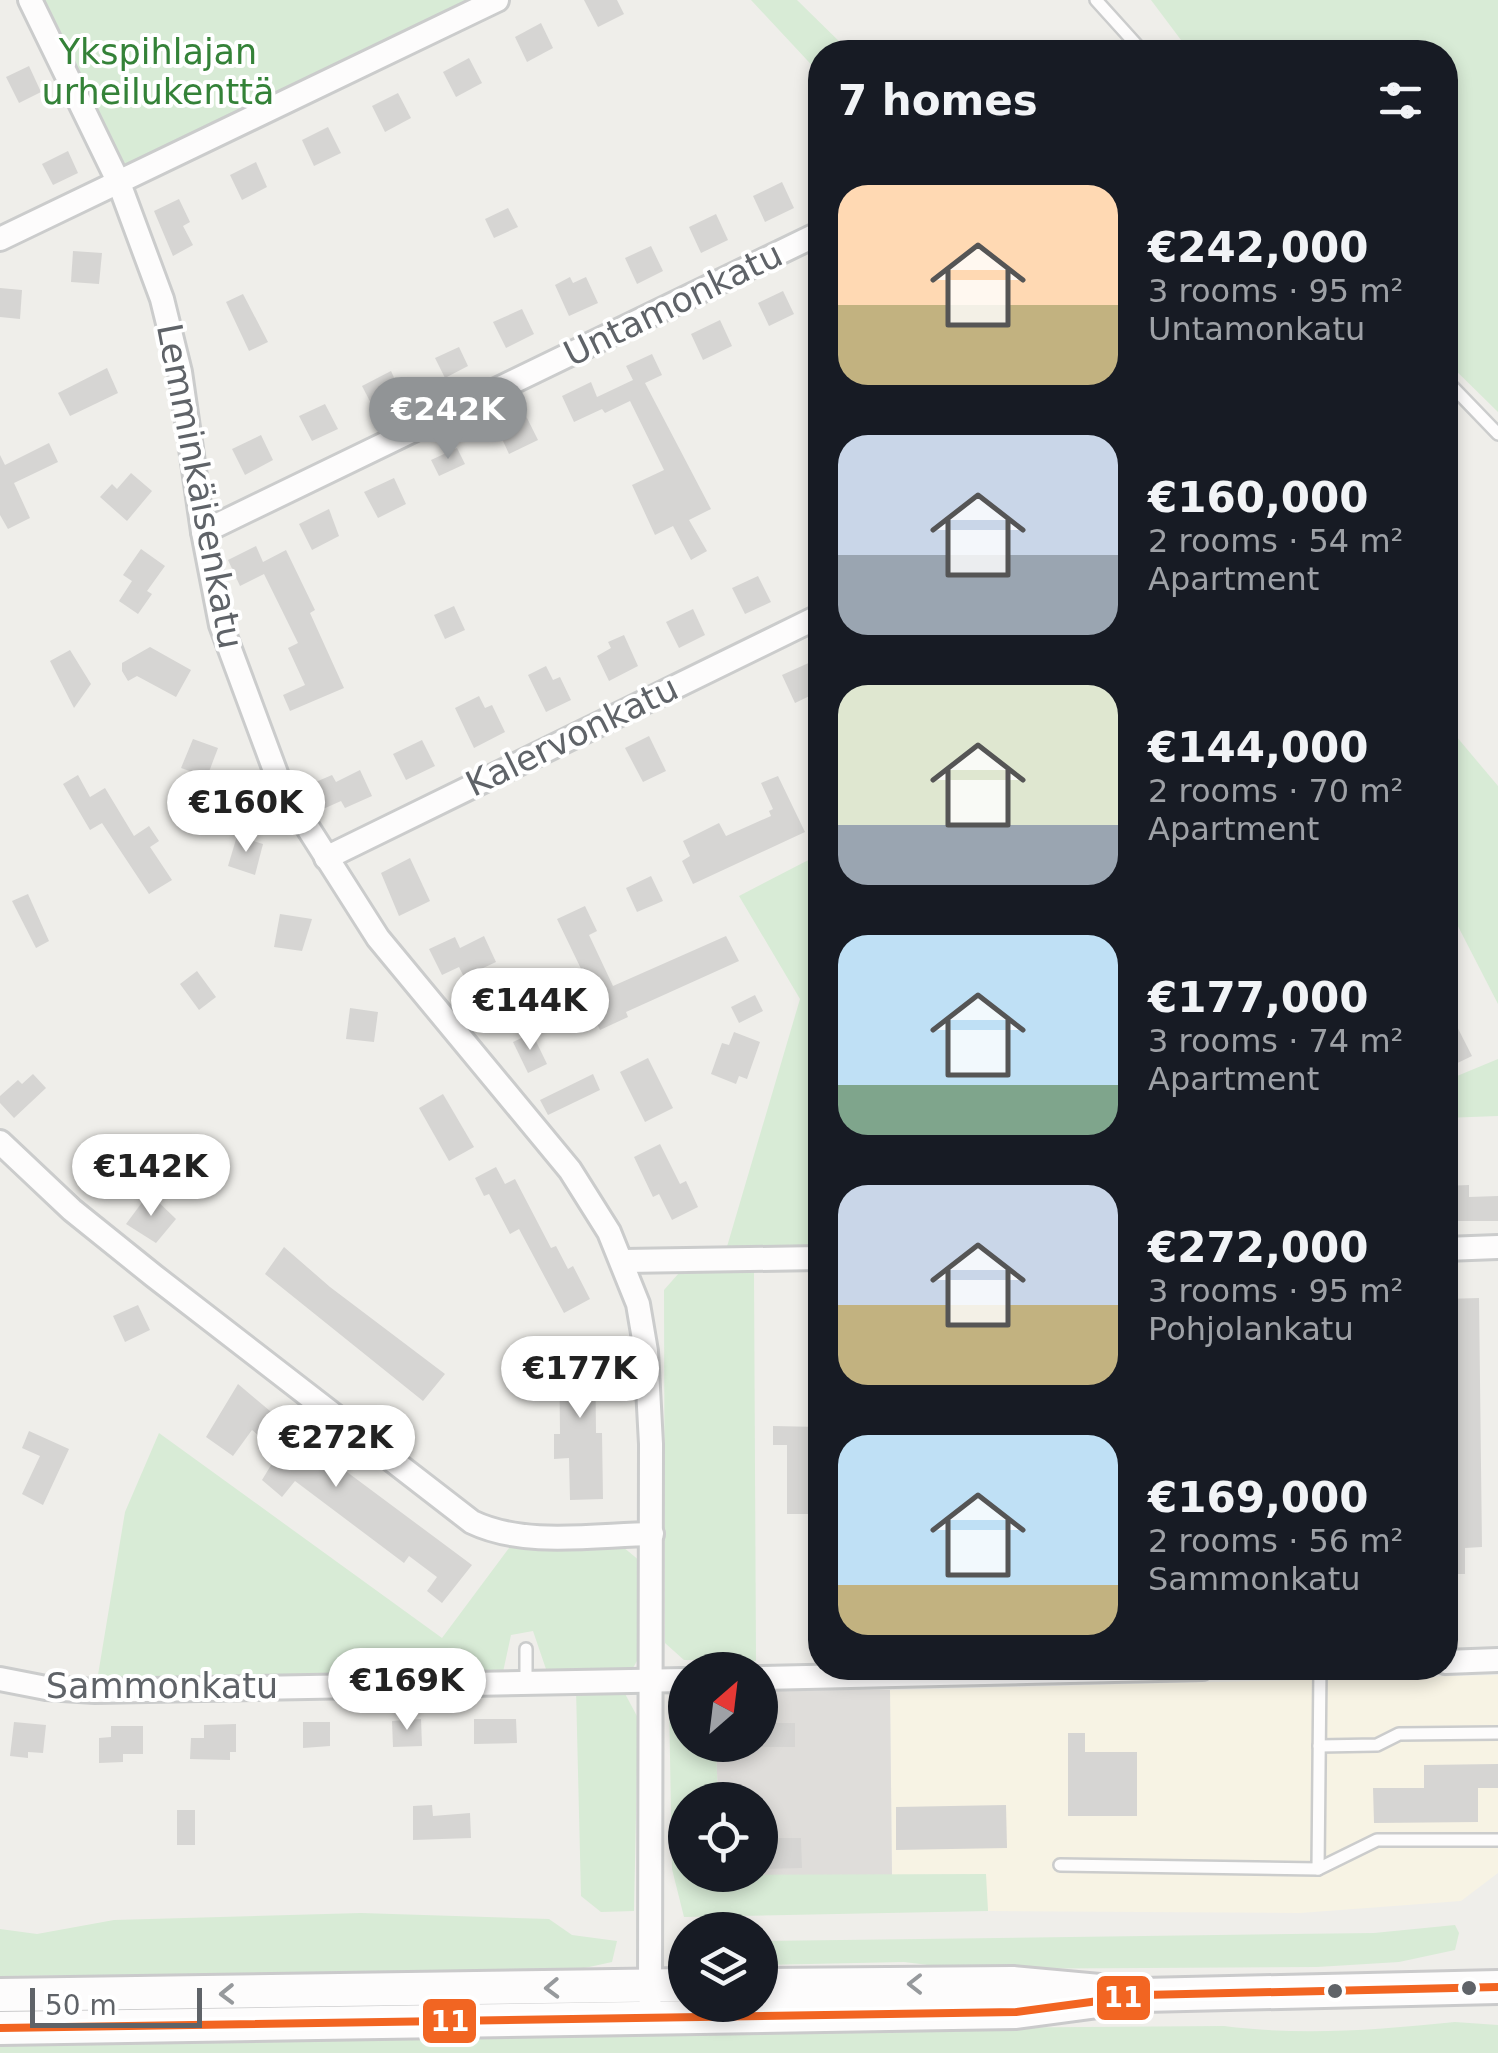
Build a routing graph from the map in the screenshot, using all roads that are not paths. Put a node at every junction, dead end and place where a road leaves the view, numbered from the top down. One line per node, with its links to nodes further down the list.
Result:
1 (30, 0): 5 (street, Lemminkäisenkatu)
2 (497, 0): 5 (street)
3 (1096, 0): 4 (lane)
4 (1131, 40)
5 (119, 183): 6 (street); 10 (street, Lemminkäisenkatu)
6 (0, 239)
7 (808, 239): 10 (street, Untamonkatu)
8 (1458, 392): 9 (lane)
9 (1498, 434)
10 (203, 532): 12 (street, Lemminkäisenkatu)
11 (808, 622): 12 (street, Kalervonkatu)
12 (326, 858): 17 (street, Lemminkäisenkatu)
13 (0, 1142): 18 (street)
14 (1498, 1247): 15 (street)
15 (1458, 1248)
16 (808, 1258): 17 (street)
17 (624, 1261): 18 (street, Lemminkäisenkatu)
18 (652, 1534): 25 (street, Lemminkäisenkatu)
19 (526, 1649): 28 (lane)
20 (1498, 1660): 21 (street)
21 (1458, 1662)
22 (808, 1677): 23 (street)
23 (778, 1678)
24 (0, 1679): 28 (street, Sammonkatu)
25 (653, 1680): 26 (street, Sammonkatu); 28 (street, Sammonkatu); 39 (street, Lemminkäisenkatu)
26 (668, 1680)
27 (1320, 1680): 30 (lane)
28 (526, 1682)
29 (1498, 1733): 30 (lane)
30 (1319, 1746): 33 (lane)
31 (1498, 1840): 33 (lane)
32 (1060, 1865): 33 (lane)
33 (1318, 1869)
34 (778, 1985): 37 (main road, one-way to 34)
35 (1498, 1987): 37 (main road)
36 (668, 1993): 39 (main road)
37 (1143, 1995): 39 (main road)
38 (0, 1996): 39 (main road, one-way to 38)
39 (650, 2001): 40 (main road)
40 (0, 2028)

